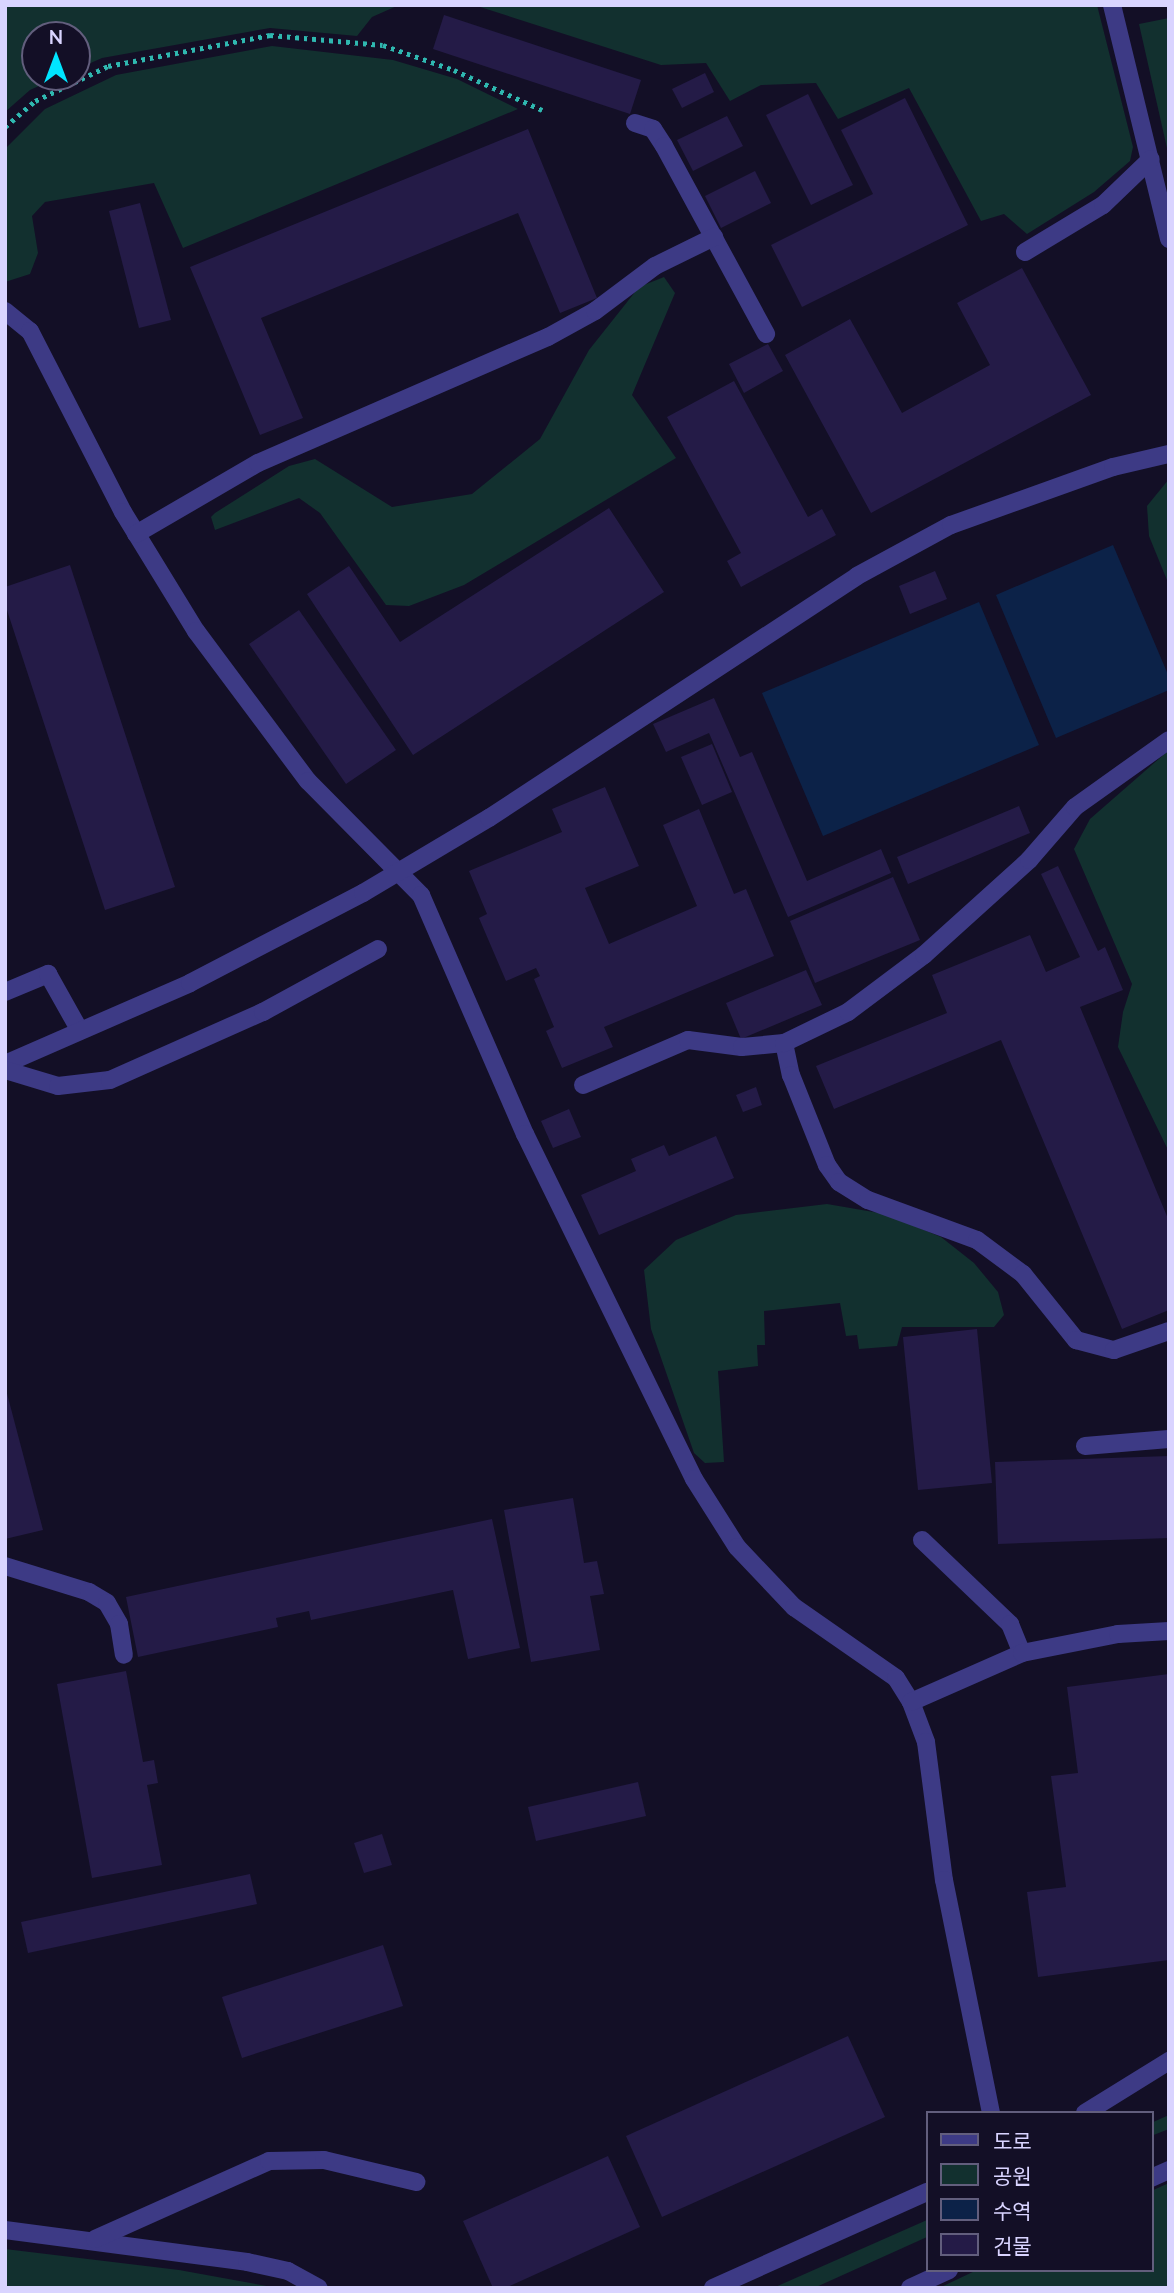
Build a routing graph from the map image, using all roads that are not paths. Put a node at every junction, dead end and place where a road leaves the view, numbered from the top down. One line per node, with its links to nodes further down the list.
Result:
1 (1112, 5): 3 (street)
2 (635, 123): 4 (street)
3 (1151, 159): 5 (street); 6 (street)
4 (714, 237): 8 (street); 10 (street)
5 (1169, 239)
6 (1025, 253)
7 (5, 311): 10 (street)
8 (766, 334)
9 (1169, 454): 12 (street)
10 (136, 534): 12 (street)
11 (1169, 740): 16 (street)
12 (399, 870): 15 (street); 28 (street)
13 (378, 950): 18 (street)
14 (5, 992): 15 (street)
15 (80, 1031): 17 (street)
16 (784, 1043): 19 (street); 20 (street)
17 (5, 1064)
18 (5, 1070)
19 (583, 1085)
20 (1169, 1331)
21 (1169, 1439): 22 (street)
22 (1085, 1447)
23 (922, 1540): 26 (street)
24 (5, 1566): 27 (street)
25 (1169, 1632): 26 (street)
26 (1022, 1653): 28 (street)
27 (124, 1655)
28 (911, 1702): 30 (street)
29 (1169, 2062): 31 (street)
30 (991, 2111)
31 (1088, 2111)
32 (1169, 2170): 33 (street)
33 (1153, 2177)
34 (416, 2182): 37 (street)
35 (926, 2192): 40 (street)
36 (5, 2230): 37 (street)
37 (95, 2239): 39 (street)
38 (945, 2272): 41 (street)
39 (319, 2288)
40 (713, 2288)
41 (910, 2288)

